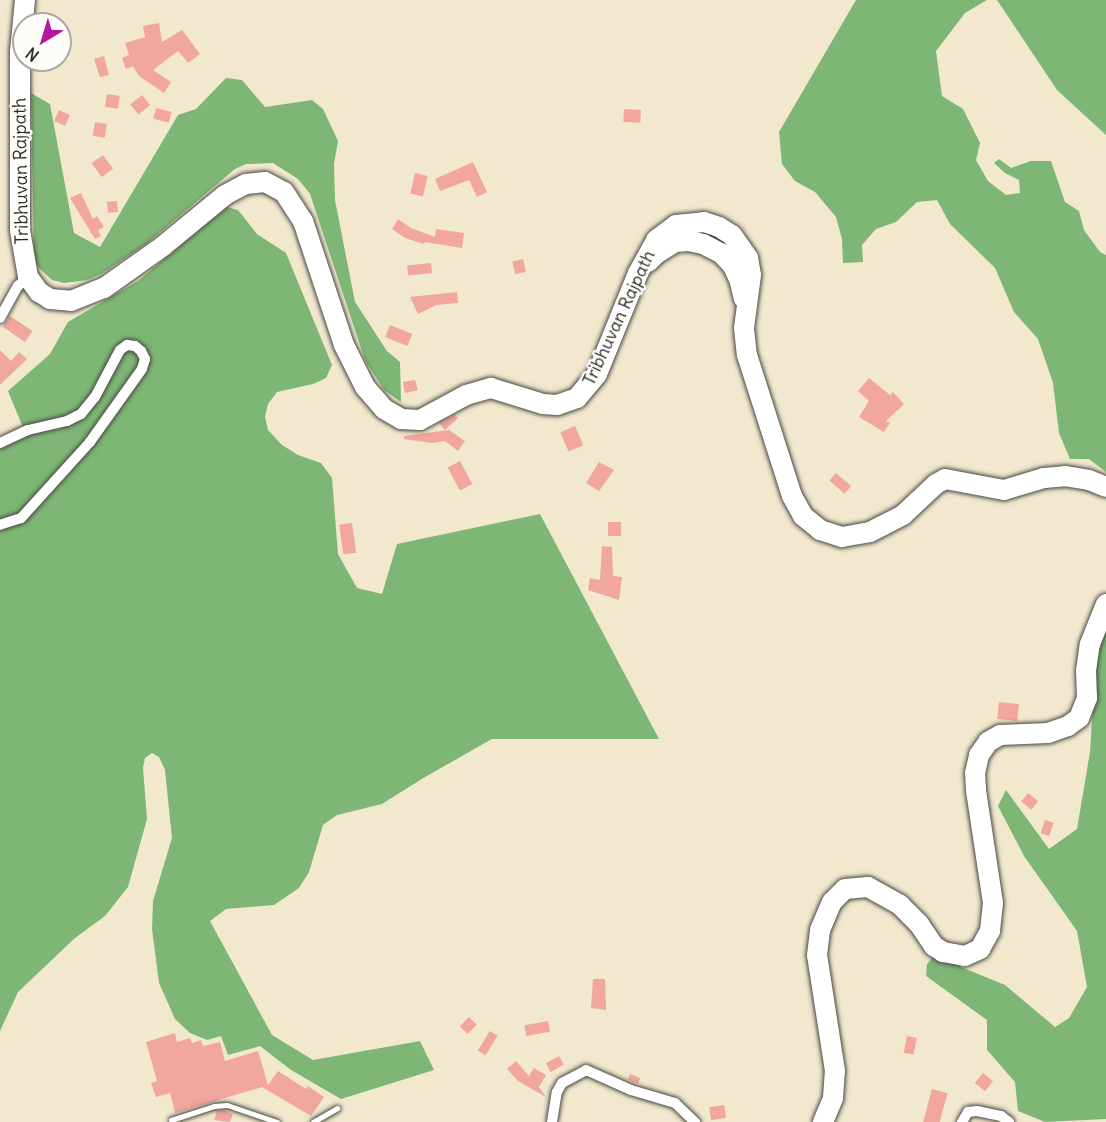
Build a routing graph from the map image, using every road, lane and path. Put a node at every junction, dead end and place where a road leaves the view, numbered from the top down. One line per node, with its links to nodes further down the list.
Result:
1 (25, 0): 2 (highway, Tribhuvan Rajpath)
2 (28, 277): 3 (street); 5 (highway, Tribhuvan Rajpath)
3 (0, 318)
4 (0, 443): 6 (street)
5 (1106, 487)
6 (0, 525)
7 (1106, 604): 14 (highway)
8 (337, 1108): 11 (lane)
9 (171, 1120): 10 (lane)
10 (277, 1122)
11 (314, 1122)
12 (552, 1122): 13 (street)
13 (696, 1122)
14 (824, 1122)
15 (962, 1122): 16 (street)
16 (1009, 1122)

